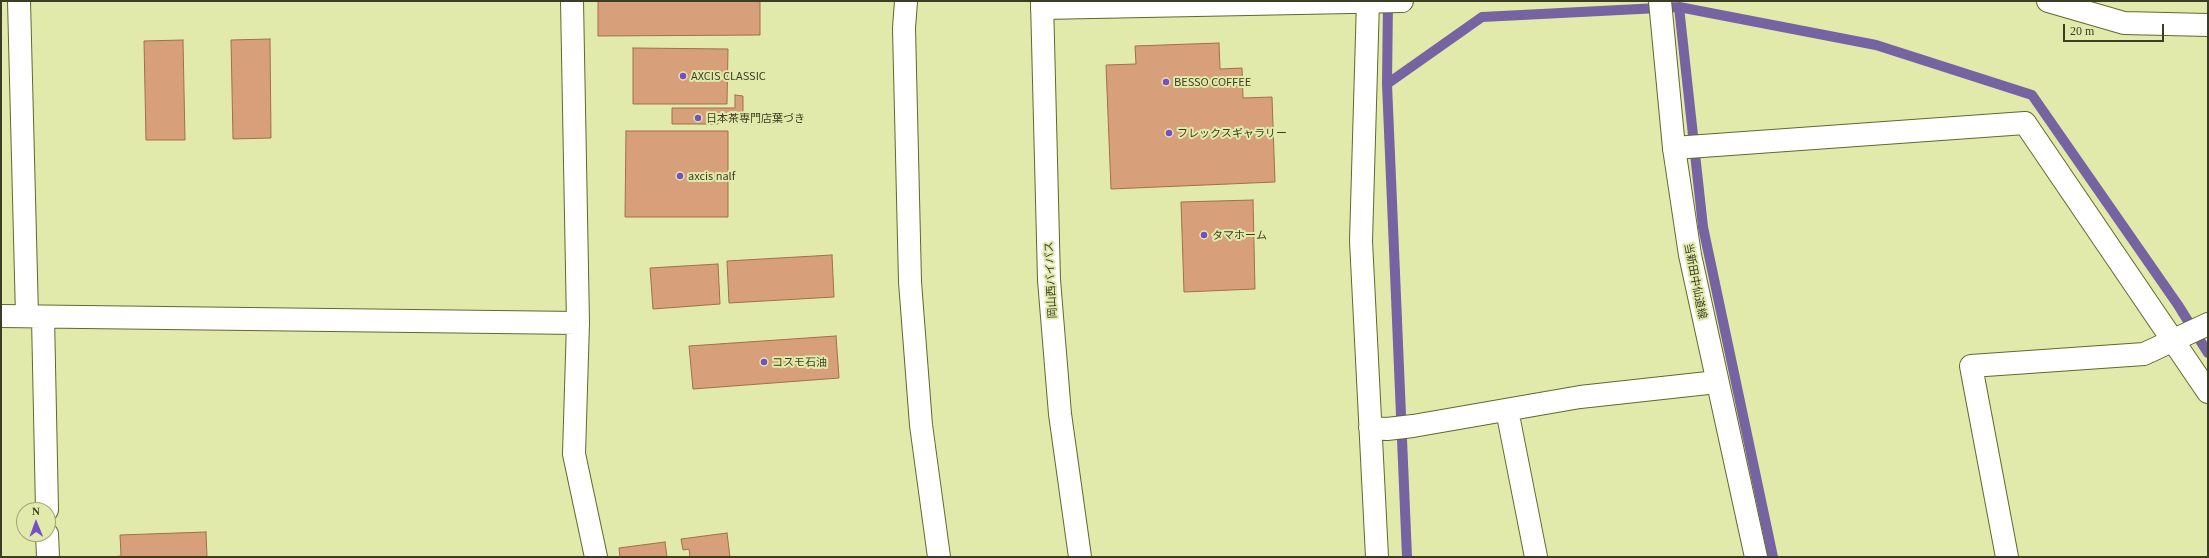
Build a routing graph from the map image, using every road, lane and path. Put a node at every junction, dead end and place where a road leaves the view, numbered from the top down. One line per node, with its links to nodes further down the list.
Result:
1 (19, 1): 11 (main road)
2 (572, 1): 12 (main road)
3 (906, 1): 23 (main road)
4 (2048, 1): 8 (main road)
5 (1384, 2): 6 (main road); 18 (main road)
6 (1042, 4): 24 (main road, 岡山西バイパス)
7 (1660, 10): 9 (main road, 当新田中仙道線)
8 (2208, 25)
9 (1688, 147): 14 (main road); 15 (main road, 当新田中仙道線)
10 (1, 316): 11 (main road)
11 (35, 316): 12 (main road); 19 (main road)
12 (578, 323): 22 (main road)
13 (2206, 325): 14 (main road)
14 (2179, 338): 16 (main road); 28 (main road)
15 (1717, 382): 17 (main road); 27 (main road, 当新田中仙道線)
16 (2208, 392)
17 (1507, 410): 18 (main road); 26 (main road)
18 (1379, 429): 25 (main road)
19 (47, 502)
20 (48, 542): 21 (main road)
21 (48, 557)
22 (596, 557)
23 (939, 557)
24 (1080, 557)
25 (1377, 557)
26 (1536, 557)
27 (1756, 557)
28 (2007, 557)

